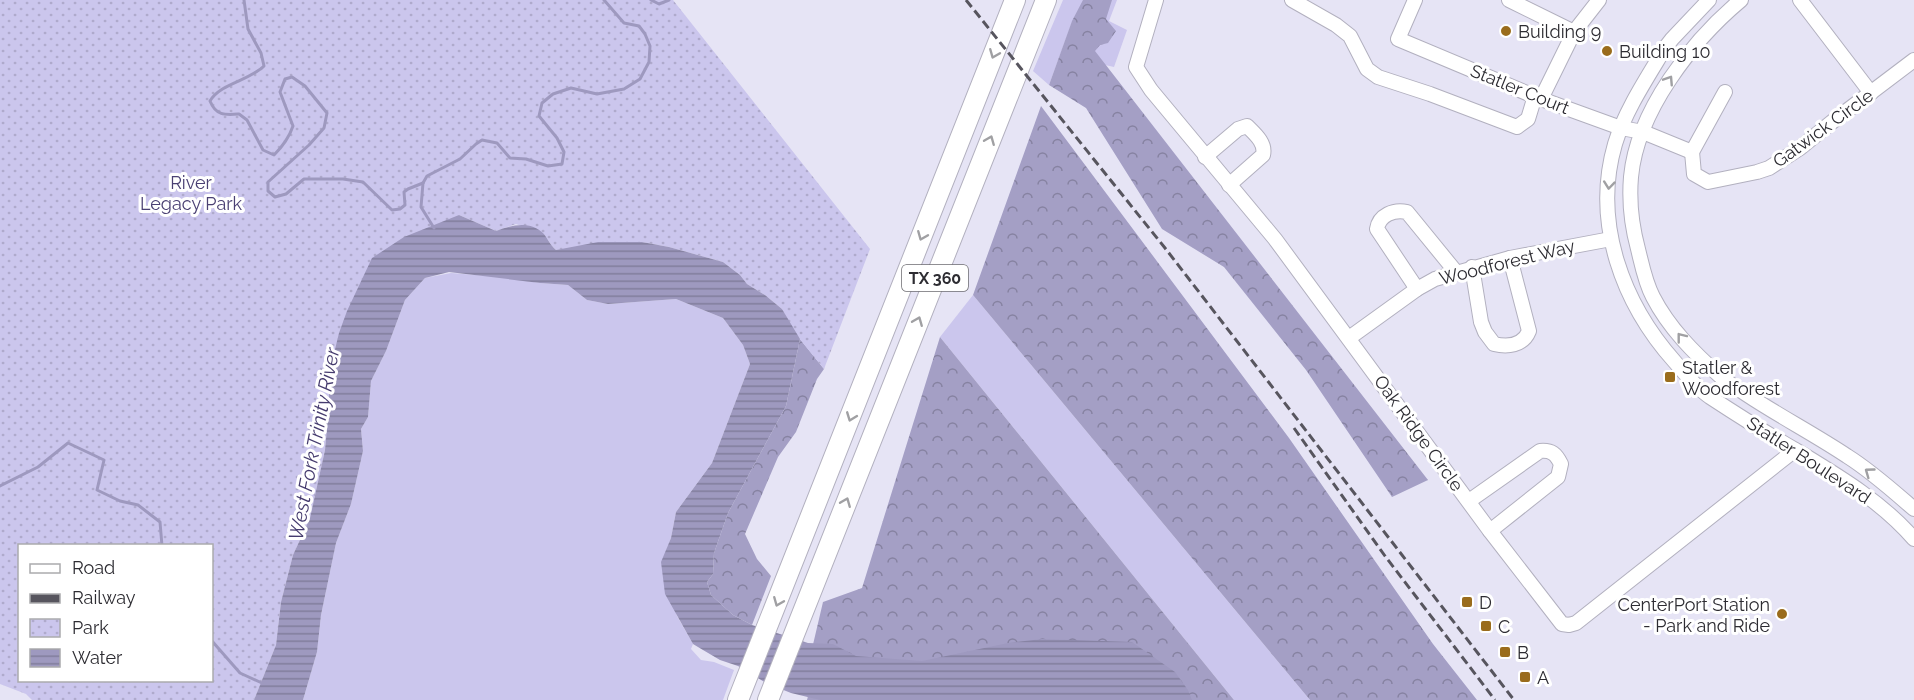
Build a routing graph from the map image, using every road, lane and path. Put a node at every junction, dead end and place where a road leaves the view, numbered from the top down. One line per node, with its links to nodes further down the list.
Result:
1 (1015, 0): 36 (highway, TX 360, one-way to 36)
2 (1046, 0): 37 (highway, TX 360, one-way to 2)
3 (1156, 0): 19 (street, Oak Ridge Circle)
4 (1292, 0): 15 (street)
5 (1415, 0): 15 (street, Statler Court)
6 (1509, 0): 11 (street)
7 (1599, 0): 11 (street)
8 (1709, 0): 16 (street, Statler Boulevard)
9 (1741, 0): 17 (street, Statler Boulevard, one-way to 9)
10 (1800, 0): 14 (street)
11 (1574, 32): 15 (street)
12 (1914, 60): 14 (street, Gatwick Circle)
13 (1725, 92): 18 (street)
14 (1871, 93): 18 (street, Gatwick Circle)
15 (1538, 98): 16 (street, Statler Court)
16 (1621, 128): 17 (street, Statler Court); 21 (street, Statler Boulevard, one-way to 21)
17 (1643, 132): 18 (street); 27 (street, Statler Boulevard, one-way to 17)
18 (1692, 152)
19 (1205, 157): 20 (street, Oak Ridge Circle); 20 (street)
20 (1229, 185): 26 (street, Oak Ridge Circle)
21 (1611, 239): 22 (street, Woodforest Way); 28 (street, Statler Boulevard)
22 (1510, 258): 23 (street, Woodforest Way); 23 (street)
23 (1472, 267): 24 (street, Woodforest Way)
24 (1456, 272): 25 (street, Woodforest Way); 25 (street)
25 (1417, 289): 26 (street, Woodforest Way)
26 (1349, 338): 30 (street, Oak Ridge Circle)
27 (1722, 378): 28 (street); 31 (street, Statler Boulevard, one-way to 27)
28 (1708, 395): 29 (street, Statler Boulevard)
29 (1795, 450): 33 (street, Statler Boulevard); 34 (street, Oak Ridge Circle)
30 (1469, 501): 34 (street, Oak Ridge Circle); 34 (street)
31 (1914, 509)
32 (1914, 515): 33 (street)
33 (1902, 525): 35 (street, Statler Boulevard)
34 (1490, 531)
35 (1914, 539)
36 (738, 700)
37 (768, 700)

